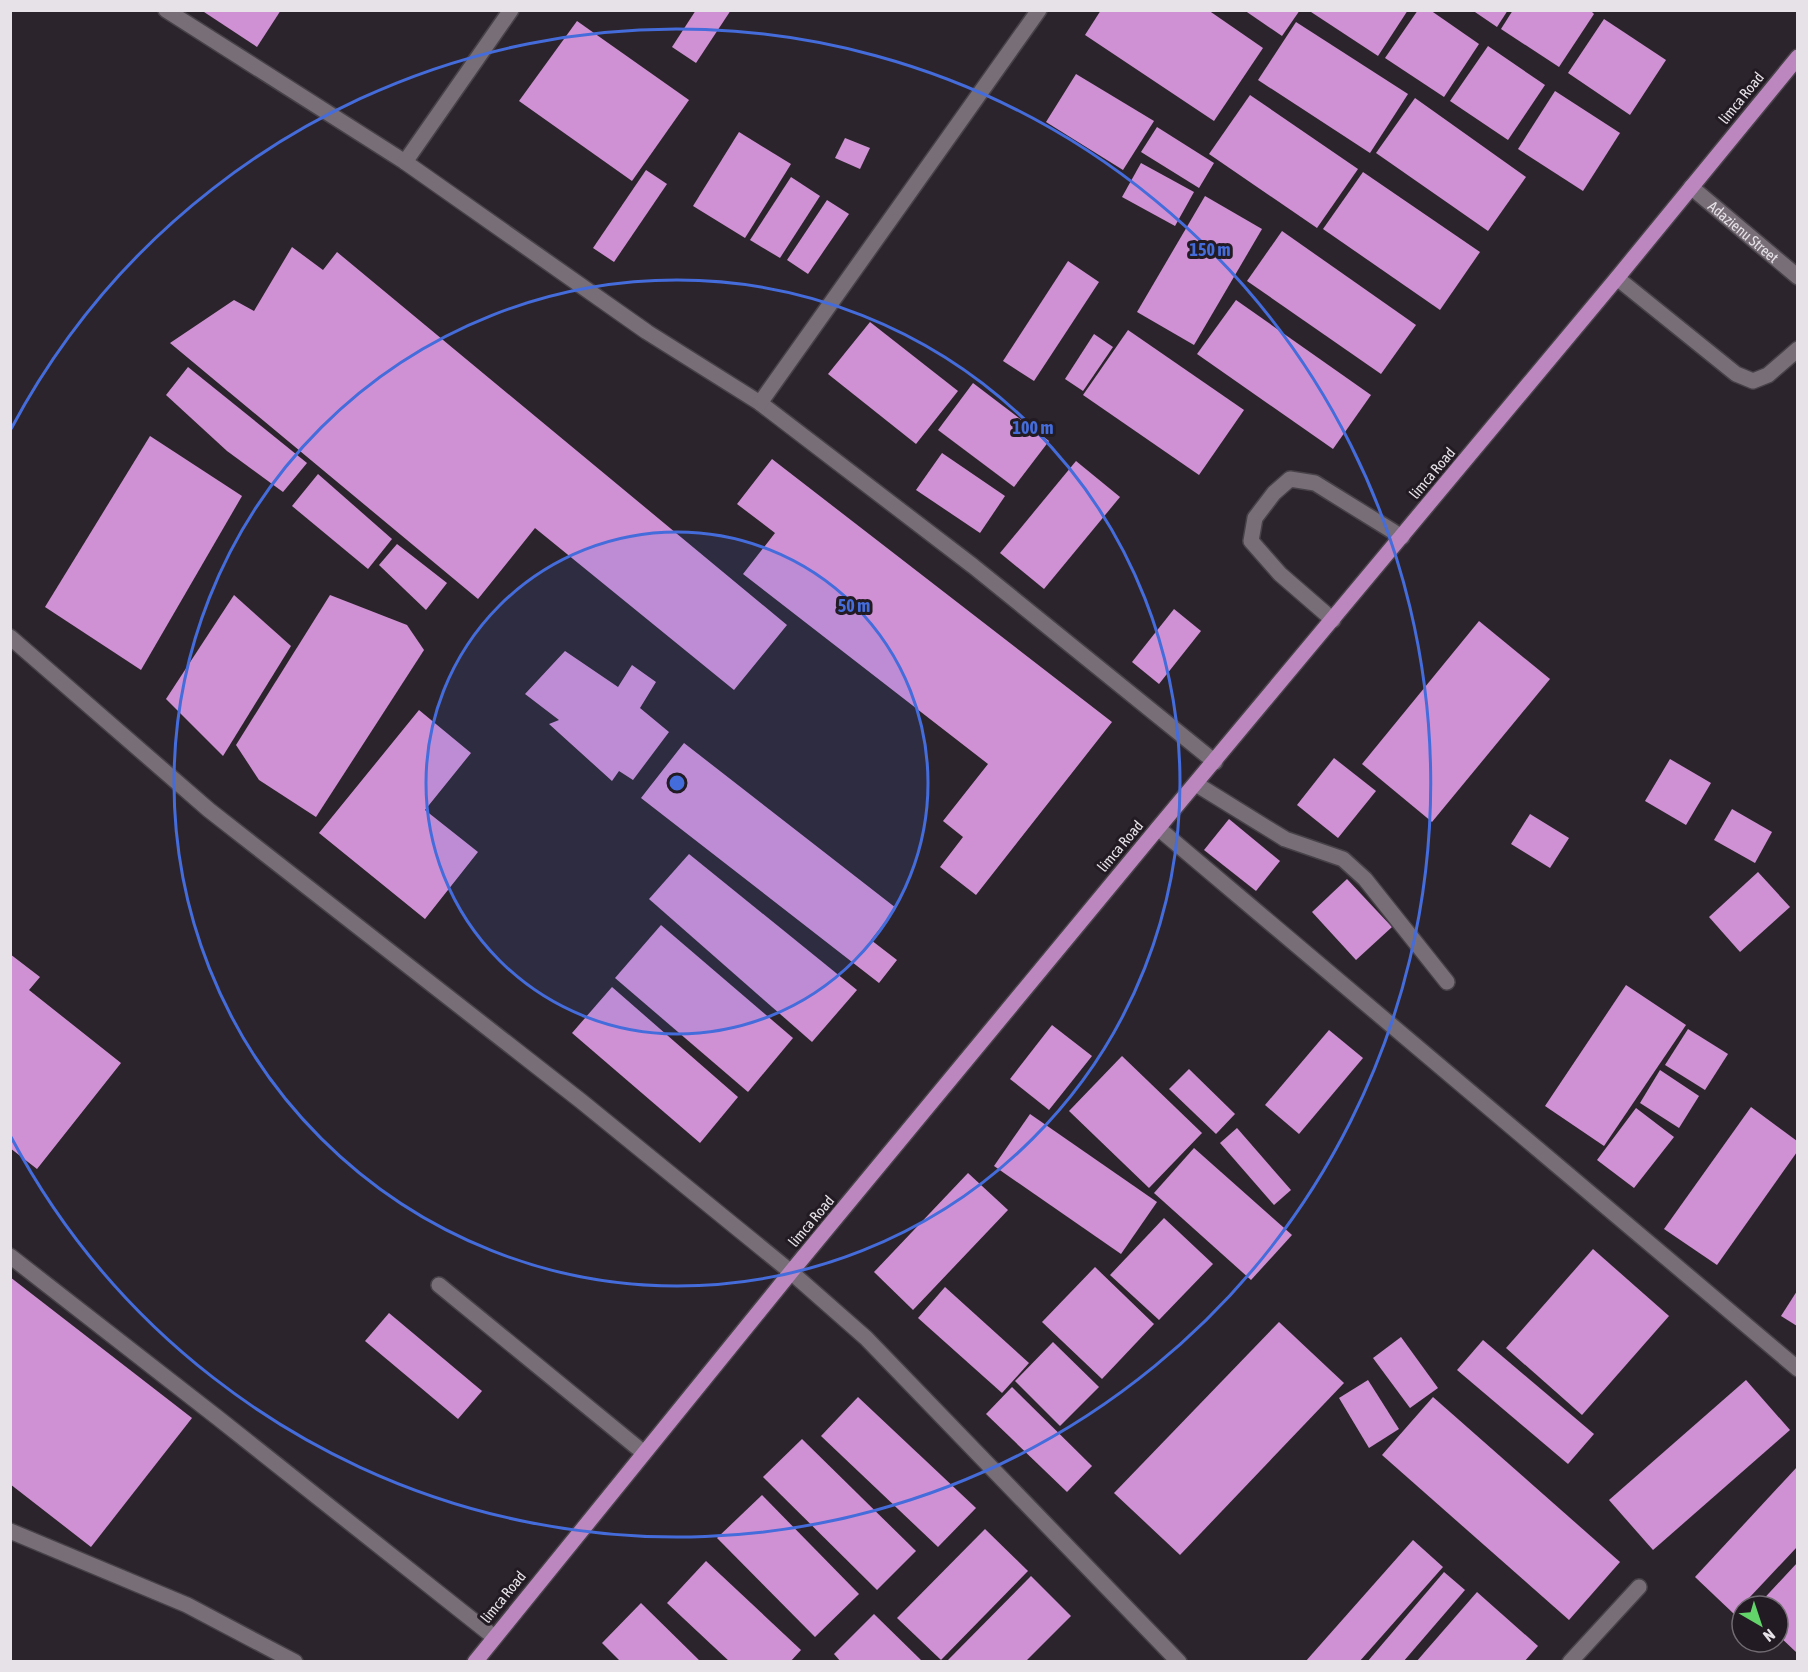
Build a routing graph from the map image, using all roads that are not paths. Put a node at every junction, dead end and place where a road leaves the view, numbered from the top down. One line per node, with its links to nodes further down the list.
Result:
1 (166, 10): 5 (street)
2 (511, 10): 5 (street)
3 (1039, 10): 10 (street)
4 (1797, 57): 6 (main road, limca Road)
5 (405, 162): 10 (street)
6 (1691, 187): 7 (street, Adazienu Street); 8 (main road, limca Road)
7 (1797, 277)
8 (1617, 279): 9 (street); 11 (main road, limca Road)
9 (1797, 349)
10 (760, 403): 14 (street)
11 (1402, 537): 12 (main road, limca Road); 12 (street)
12 (1333, 620): 14 (main road, limca Road)
13 (10, 637): 19 (street)
14 (1215, 762): 15 (main road, limca Road)
15 (1196, 784): 16 (main road, limca Road); 17 (street)
16 (1158, 828): 19 (main road, limca Road); 21 (street)
17 (1448, 982)
18 (10, 1256): 25 (street)
19 (791, 1272): 22 (main road, limca Road); 28 (street)
20 (439, 1285): 22 (street)
21 (1797, 1369)
22 (644, 1454): 25 (main road, limca Road)
23 (10, 1531): 26 (street)
24 (1639, 1587): 29 (street)
25 (494, 1637): 27 (main road, limca Road)
26 (294, 1662)
27 (475, 1662)
28 (1179, 1662)
29 (1570, 1662)

